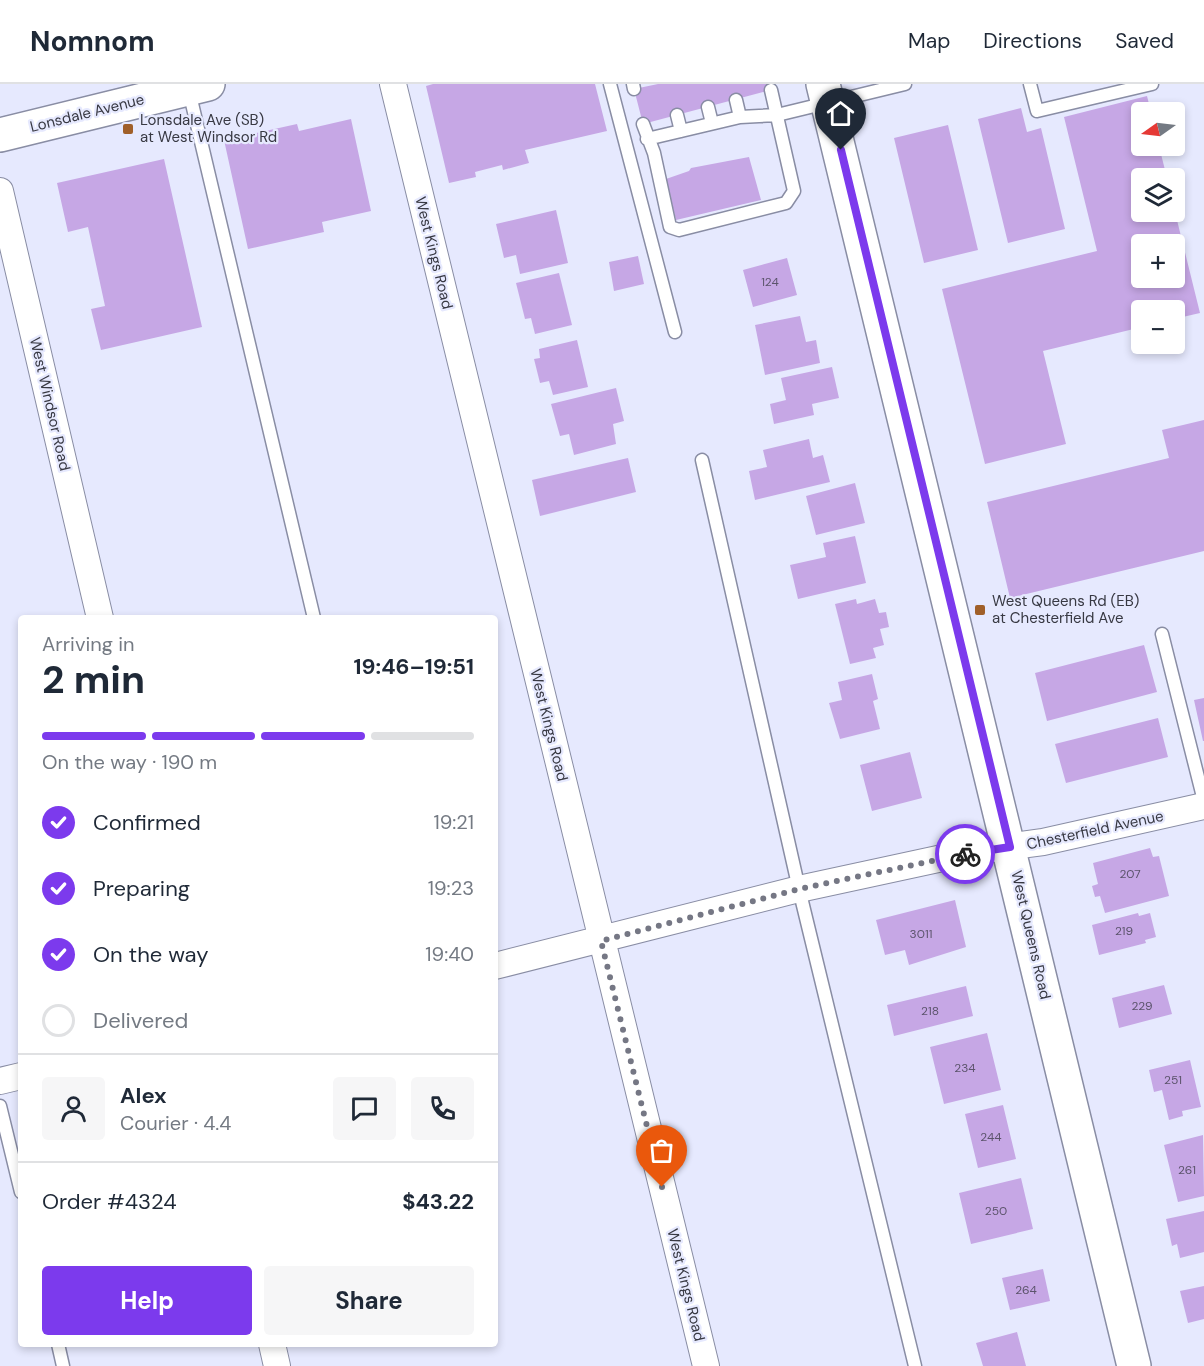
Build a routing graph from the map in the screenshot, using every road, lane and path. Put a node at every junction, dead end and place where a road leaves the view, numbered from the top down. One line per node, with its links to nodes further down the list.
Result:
1 (393, 84): 29 (street, West Kings Road)
2 (610, 84): 20 (lane)
3 (905, 84): 8 (lane)
4 (1030, 84): 5 (lane)
5 (1152, 84)
6 (195, 86): 17 (main road, Lonsdale Avenue); 23 (lane)
7 (771, 90): 12 (lane)
8 (826, 94): 12 (lane); 27 (main road, West Queens Road)
9 (736, 100): 13 (lane)
10 (708, 107): 14 (lane)
11 (677, 115): 16 (lane)
12 (777, 115): 13 (lane); 18 (lane)
13 (740, 117): 14 (lane)
14 (712, 123): 16 (lane)
15 (643, 124): 18 (lane)
16 (681, 130): 18 (lane)
17 (0, 135)
18 (647, 139)
19 (0, 190): 22 (street, West Windsor Road)
20 (675, 332)
21 (702, 460): 28 (lane)
22 (99, 615)
23 (313, 615)
24 (1162, 634): 25 (lane)
25 (1204, 801)
26 (1204, 806): 27 (street, Chesterfield Avenue)
27 (1010, 847): 28 (street, Chesterfield Avenue); 41 (main road, West Queens Road)
28 (799, 889): 29 (street, Chesterfield Avenue); 40 (lane)
29 (601, 941): 30 (street, Chesterfield Avenue); 39 (street, West Kings Road)
30 (498, 965)
31 (18, 1077): 32 (street)
32 (0, 1081)
33 (0, 1106): 34 (lane)
34 (18, 1180)
35 (59, 1347): 37 (lane)
36 (273, 1347): 38 (street)
37 (63, 1366)
38 (277, 1366)
39 (706, 1366)
40 (915, 1366)
41 (1134, 1366)

